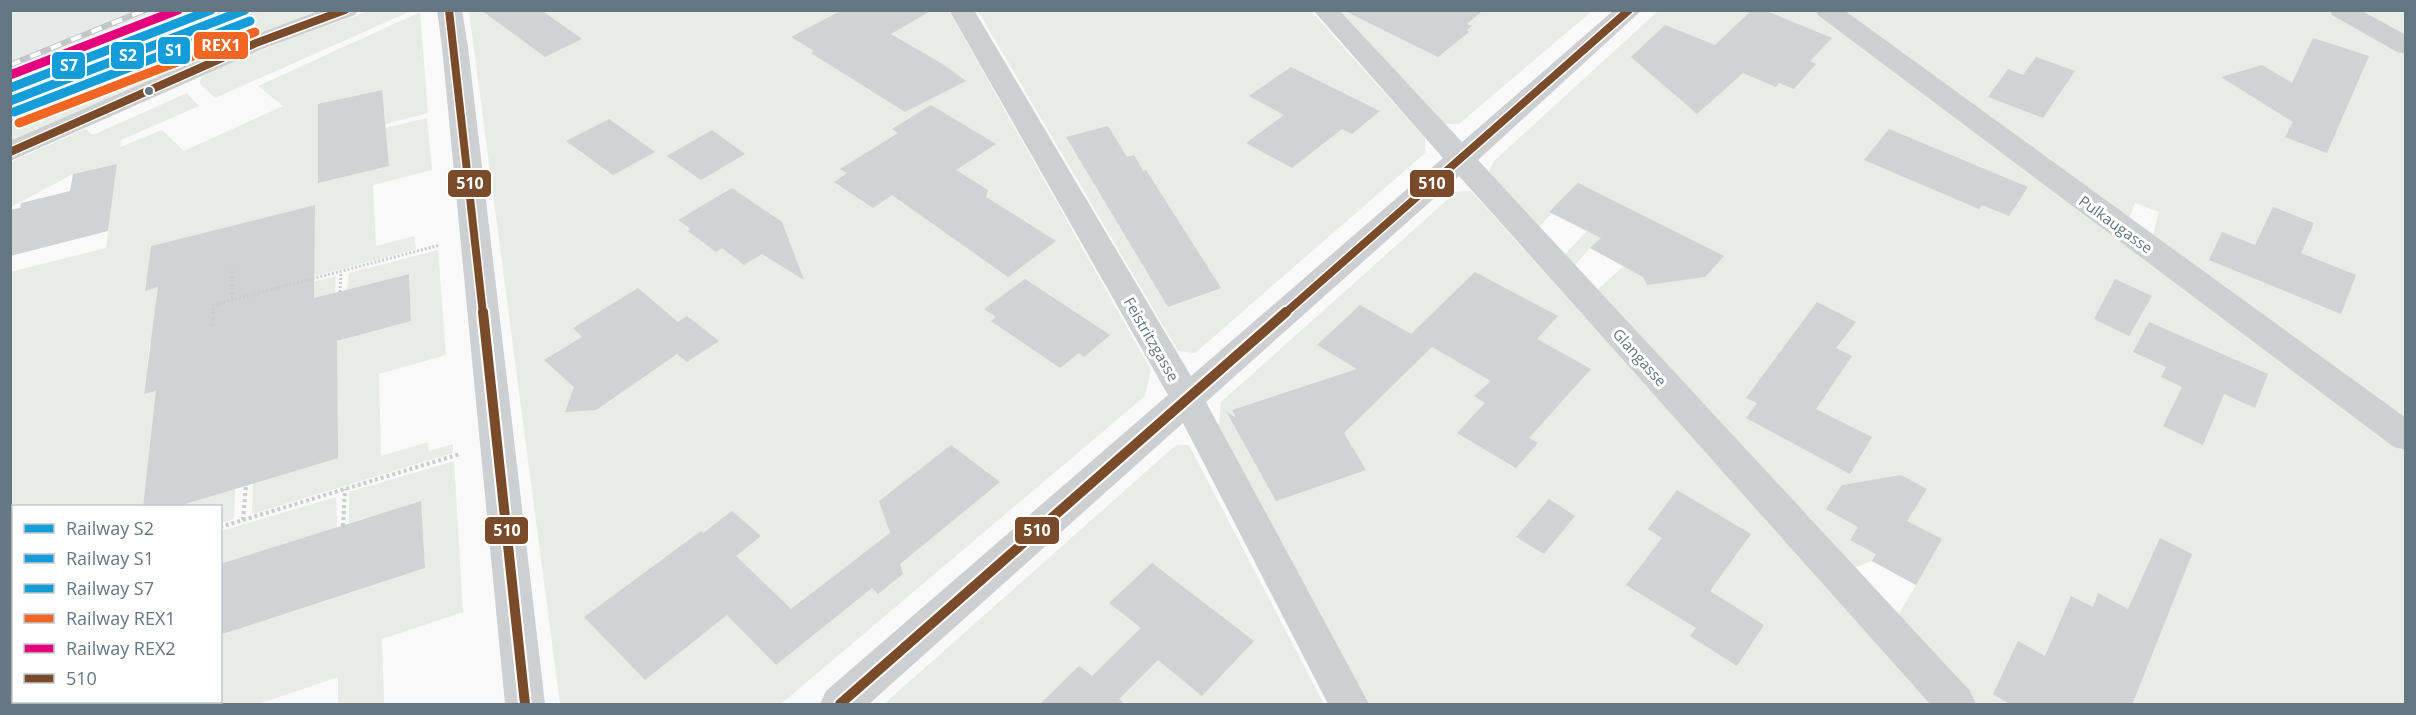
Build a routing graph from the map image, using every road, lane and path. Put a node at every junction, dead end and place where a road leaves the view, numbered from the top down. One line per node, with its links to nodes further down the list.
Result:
1 (346, 10): 9 (street)
2 (449, 10): 11 (street)
3 (962, 10): 17 (street, Feistritzgasse)
4 (1325, 10): 10 (street, Glangasse)
5 (1630, 10): 10 (street)
6 (1827, 10): 18 (street, Pulkaugasse)
7 (2341, 10): 8 (street)
8 (2406, 46)
9 (10, 152)
10 (1461, 160): 17 (street); 28 (street, Glangasse)
11 (475, 236): 13 (path); 19 (street)
12 (232, 268): 15 (path)
13 (341, 272): 14 (path); 15 (path)
14 (340, 292)
15 (232, 300): 16 (path)
16 (212, 326)
17 (1188, 400): 26 (street); 27 (street, Feistritzgasse)
18 (2406, 437)
19 (496, 443): 21 (path); 25 (street)
20 (246, 485): 22 (path)
21 (345, 489): 22 (path); 23 (path)
22 (243, 520): 24 (path)
23 (344, 525)
24 (222, 526)
25 (525, 705)
26 (840, 705)
27 (1349, 705)
28 (1956, 705)

